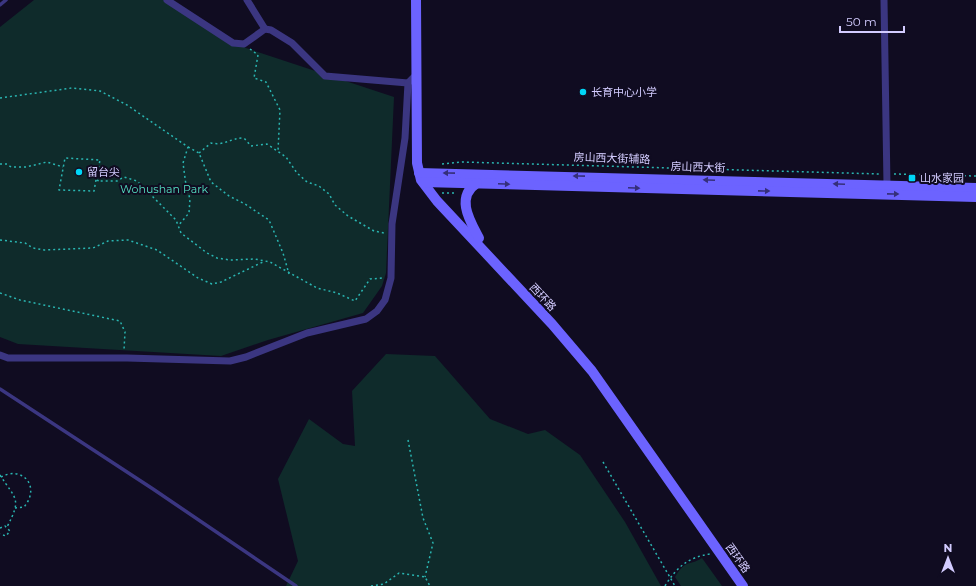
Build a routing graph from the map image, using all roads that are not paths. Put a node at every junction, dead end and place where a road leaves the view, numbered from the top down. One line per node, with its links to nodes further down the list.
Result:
1 (6, 0): 7 (lane)
2 (167, 0): 8 (street)
3 (246, 0): 8 (street)
4 (416, 0): 9 (main road, 西环路)
5 (422, 0): 11 (main road)
6 (884, 0): 13 (street)
7 (0, 5)
8 (265, 29): 10 (street)
9 (417, 74): 10 (street); 11 (main road, 西环路)
10 (408, 83): 17 (street)
11 (424, 174): 12 (main road, 房山西大街); 13 (main road, 房山西大街, one-way to 11); 16 (main road, 西环路); 20 (main road, 西环路)
12 (477, 183): 15 (main road, 房山西大街, one-way to 15); 16 (main road)
13 (887, 185): 14 (main road, 房山西大街)
14 (976, 188)
15 (976, 197)
16 (479, 238): 21 (main road, 西环路)
17 (0, 355)
18 (0, 389): 19 (lane)
19 (296, 586)
20 (743, 586)
21 (750, 586)

